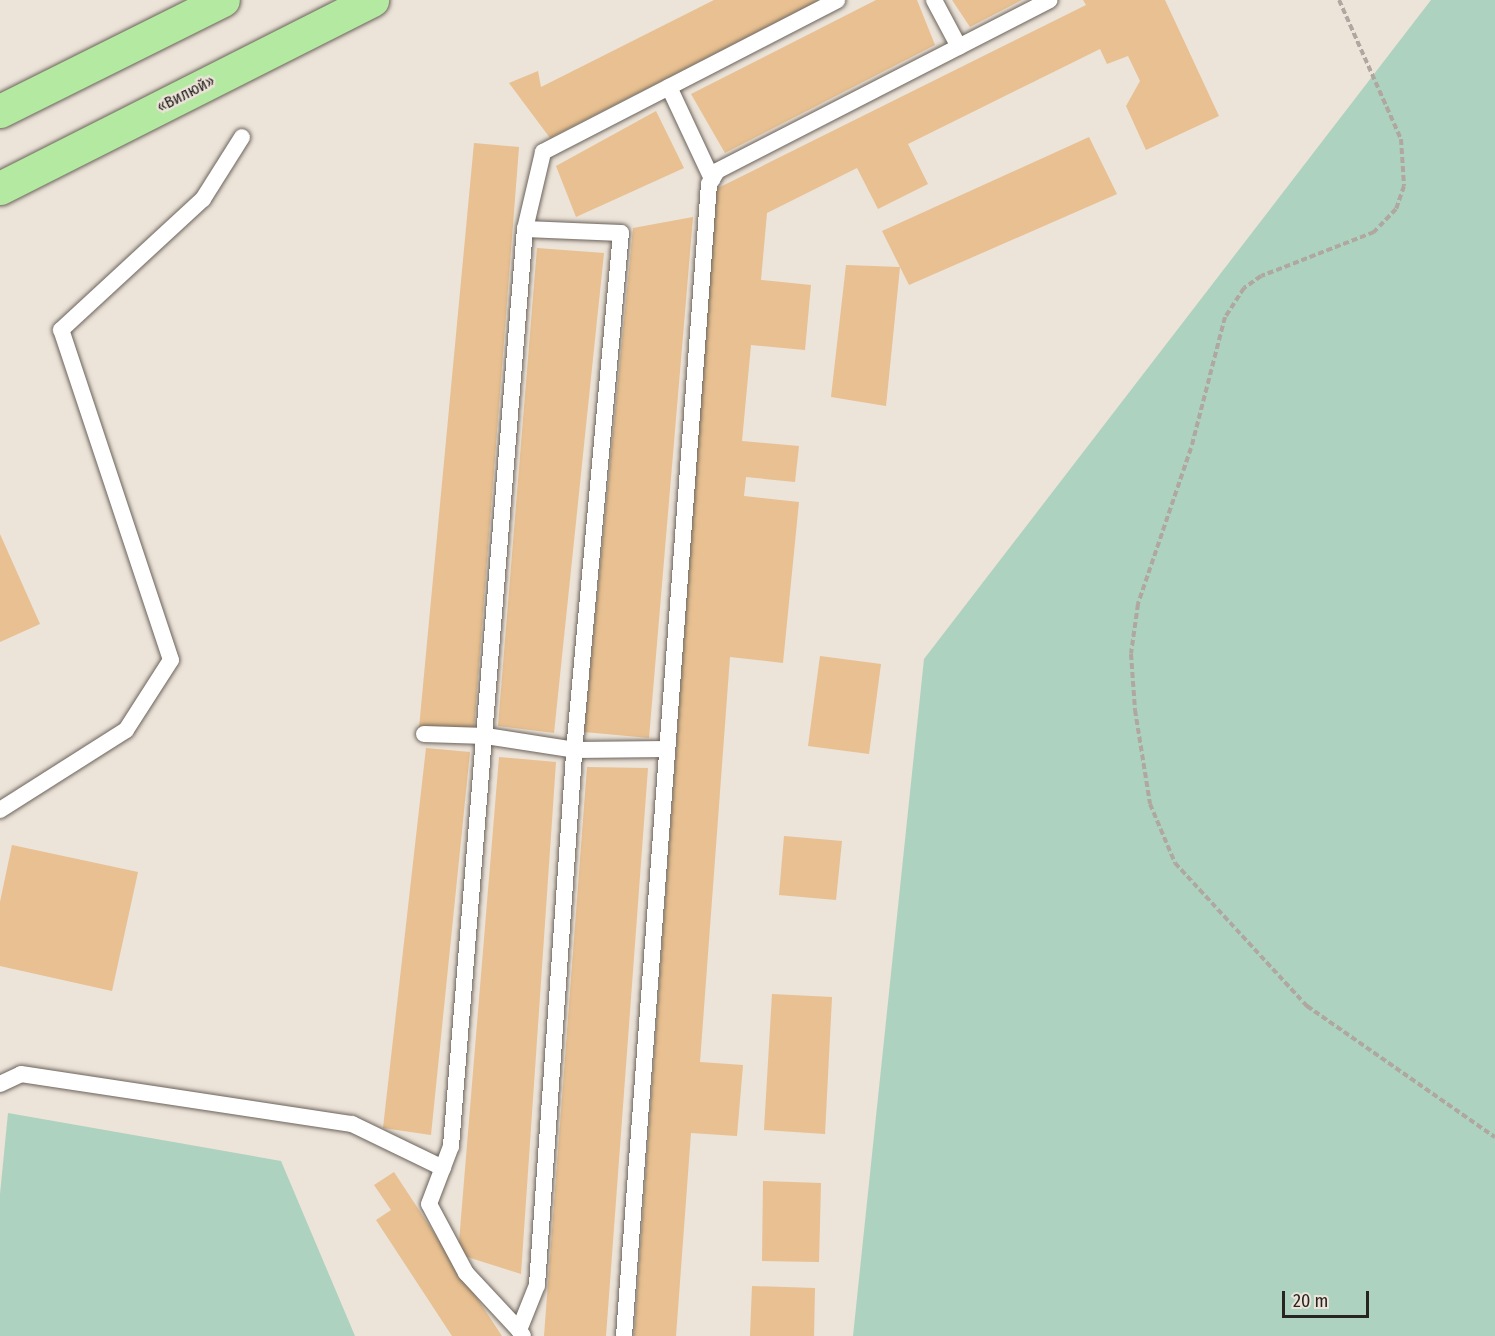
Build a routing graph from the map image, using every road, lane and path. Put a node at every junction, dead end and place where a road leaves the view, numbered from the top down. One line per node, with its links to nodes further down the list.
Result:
1 (223, 0): 9 (highway)
2 (372, 0): 12 (highway, «Вилюй»)
3 (837, 0): 8 (lane)
4 (934, 0): 7 (lane)
5 (1050, 0): 7 (lane)
6 (1339, 0): 20 (path)
7 (959, 47): 11 (lane)
8 (669, 87): 11 (lane); 13 (lane)
9 (0, 111)
10 (242, 137): 18 (lane)
11 (712, 178): 16 (lane)
12 (0, 188)
13 (525, 229): 15 (lane); 17 (lane)
14 (424, 734): 15 (lane)
15 (486, 736): 17 (lane); 21 (lane)
16 (667, 749): 17 (lane); 23 (lane)
17 (574, 750): 22 (lane)
18 (0, 810)
19 (0, 1084): 21 (lane)
20 (1495, 1137)
21 (443, 1168): 22 (lane)
22 (521, 1333)
23 (624, 1336)

